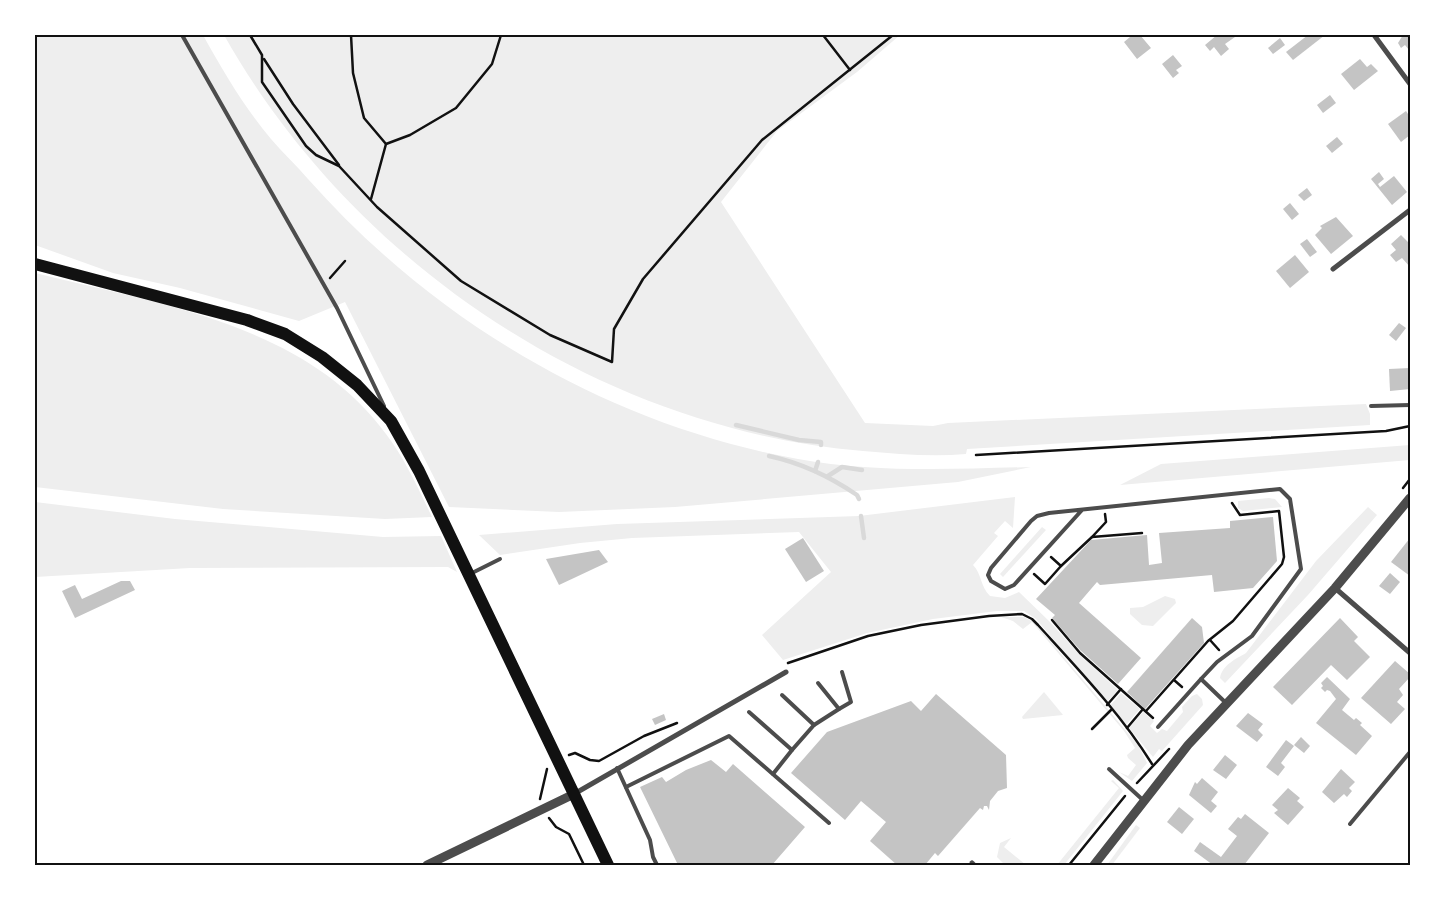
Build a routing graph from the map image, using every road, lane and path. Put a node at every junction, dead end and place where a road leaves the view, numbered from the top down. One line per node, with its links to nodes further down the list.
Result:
1 (182, 35): 18 (lane)
2 (250, 35): 8 (path)
3 (351, 35): 11 (path)
4 (502, 35): 11 (path)
5 (823, 35): 9 (path)
6 (893, 35): 9 (path)
7 (1374, 35): 10 (street)
8 (262, 55): 12 (path); 12 (path)
9 (850, 70): 13 (path)
10 (1410, 84)
11 (386, 144): 13 (path)
12 (339, 166): 13 (path)
13 (370, 200)
14 (1410, 210): 17 (street)
15 (345, 261): 18 (path)
16 (35, 262): 21 (main road)
17 (1333, 269)
18 (322, 283): 21 (lane)
19 (1410, 405): 20 (lane)
20 (1371, 406)
21 (391, 421): 34 (main road)
22 (1410, 426): 23 (path)
23 (976, 455)
24 (1231, 494): 26 (lane); 37 (path); 39 (lane)
25 (1410, 498): 35 (street)
26 (1105, 508): 27 (lane); 29 (path)
27 (1082, 510): 30 (lane); 33 (lane)
28 (1142, 533): 29 (path)
29 (1092, 537): 32 (path)
30 (1044, 552): 32 (path); 33 (lane)
31 (500, 559): 34 (lane)
32 (1061, 566): 33 (path)
33 (1029, 570)
34 (468, 575): 69 (main road)
35 (1335, 588): 38 (street); 47 (street)
36 (1052, 620): 45 (path)
37 (1210, 640): 39 (path); 51 (path)
38 (1410, 653)
39 (1225, 656): 43 (lane)
40 (783, 665): 48 (path)
41 (786, 672): 64 (street)
42 (842, 672): 49 (lane)
43 (1201, 679): 47 (lane); 55 (lane)
44 (818, 683): 49 (lane)
45 (1121, 689): 48 (path); 51 (path)
46 (782, 695): 54 (lane)
47 (1226, 704): 71 (street)
48 (1107, 705): 50 (path)
49 (839, 709): 54 (lane)
50 (1112, 710): 56 (path); 57 (path)
51 (1144, 710): 55 (path); 56 (path)
52 (749, 712): 58 (lane)
53 (683, 720): 61 (path)
54 (814, 725): 58 (lane)
55 (1159, 726)
56 (1127, 728): 62 (path)
57 (1092, 729)
58 (792, 750): 66 (lane)
59 (1410, 752): 74 (lane)
60 (1163, 754): 62 (path)
61 (570, 755)
62 (1152, 764): 68 (path)
63 (549, 765): 70 (path)
64 (617, 768): 67 (lane); 69 (street)
65 (1109, 769): 68 (lane)
66 (773, 774): 67 (lane); 73 (lane)
67 (626, 787): 78 (lane)
68 (1131, 790): 71 (lane); 79 (path)
69 (574, 794): 75 (street); 77 (main road)
70 (541, 800)
71 (1144, 801): 80 (street)
72 (550, 821): 76 (path)
73 (829, 823)
74 (1350, 824)
75 (427, 865)
76 (584, 865)
77 (608, 865)
78 (657, 865)
79 (1069, 865)
80 (1094, 865)

